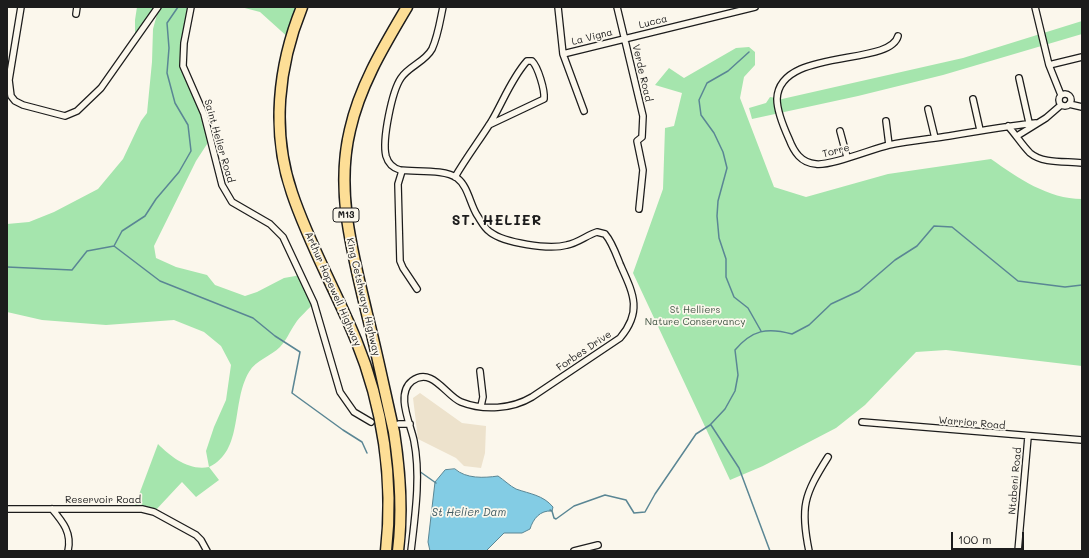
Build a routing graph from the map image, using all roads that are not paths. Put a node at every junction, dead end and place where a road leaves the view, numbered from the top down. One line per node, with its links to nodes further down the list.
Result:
1 (21, 7): 3 (street)
2 (77, 7): 12 (street)
3 (158, 7)
4 (191, 7): 44 (street, Saint Helier Road)
5 (302, 7): 41 (highway, Arthur Hopewell Highway)
6 (407, 7): 57 (highway, King Cetshwayo Highway / M13)
7 (443, 7): 37 (street)
8 (558, 7): 15 (street, La Vigna)
9 (617, 7): 14 (street, Verde Road)
10 (755, 7): 14 (street, Lucca)
11 (1035, 7): 17 (street)
12 (76, 14)
13 (898, 36): 35 (street, Torre)
14 (625, 38): 15 (street, La Vigna); 39 (street, Verde Road)
15 (563, 54): 25 (street, La Vigna)
16 (1082, 57): 17 (street)
17 (1049, 65): 19 (street)
18 (1019, 78): 29 (street)
19 (1061, 95): 21 (street); 22 (street)
20 (973, 99): 30 (street)
21 (1069, 104): 22 (street); 23 (street)
22 (1061, 105): 29 (street)
23 (1082, 107)
24 (928, 110): 33 (street)
25 (584, 111)
26 (886, 121): 34 (street)
27 (489, 125): 27 (street); 38 (street)
28 (1008, 126): 29 (street, Torre); 30 (street, Torre); 32 (street)
29 (1030, 126): 32 (street)
30 (980, 130): 33 (street, Torre)
31 (840, 131): 35 (street)
32 (1017, 136): 36 (street)
33 (934, 138): 34 (street, Torre)
34 (889, 145): 35 (street, Torre)
35 (847, 157)
36 (1082, 163)
37 (402, 171): 38 (street); 40 (street)
38 (455, 176): 43 (street, Forbes Drive)
39 (639, 209)
40 (417, 289)
41 (364, 363): 56 (highway, King Cetshwayo Highway)
42 (480, 372): 43 (street)
43 (481, 406): 47 (street, Forbes Drive)
44 (371, 422)
45 (862, 422): 48 (street, Warrior Road)
46 (399, 424): 47 (street)
47 (410, 424): 58 (street)
48 (1028, 436): 49 (street, Warrior Road); 61 (street, Ntabeni Road)
49 (1082, 440)
50 (828, 457): 60 (street)
51 (7, 509): 52 (street, Reservoir Road)
52 (52, 509): 54 (street); 55 (street, Reservoir Road)
53 (598, 546): 59 (street)
54 (68, 551)
55 (207, 551)
56 (386, 551)
57 (398, 551)
58 (411, 551)
59 (574, 551)
60 (809, 551)
61 (1018, 551)

